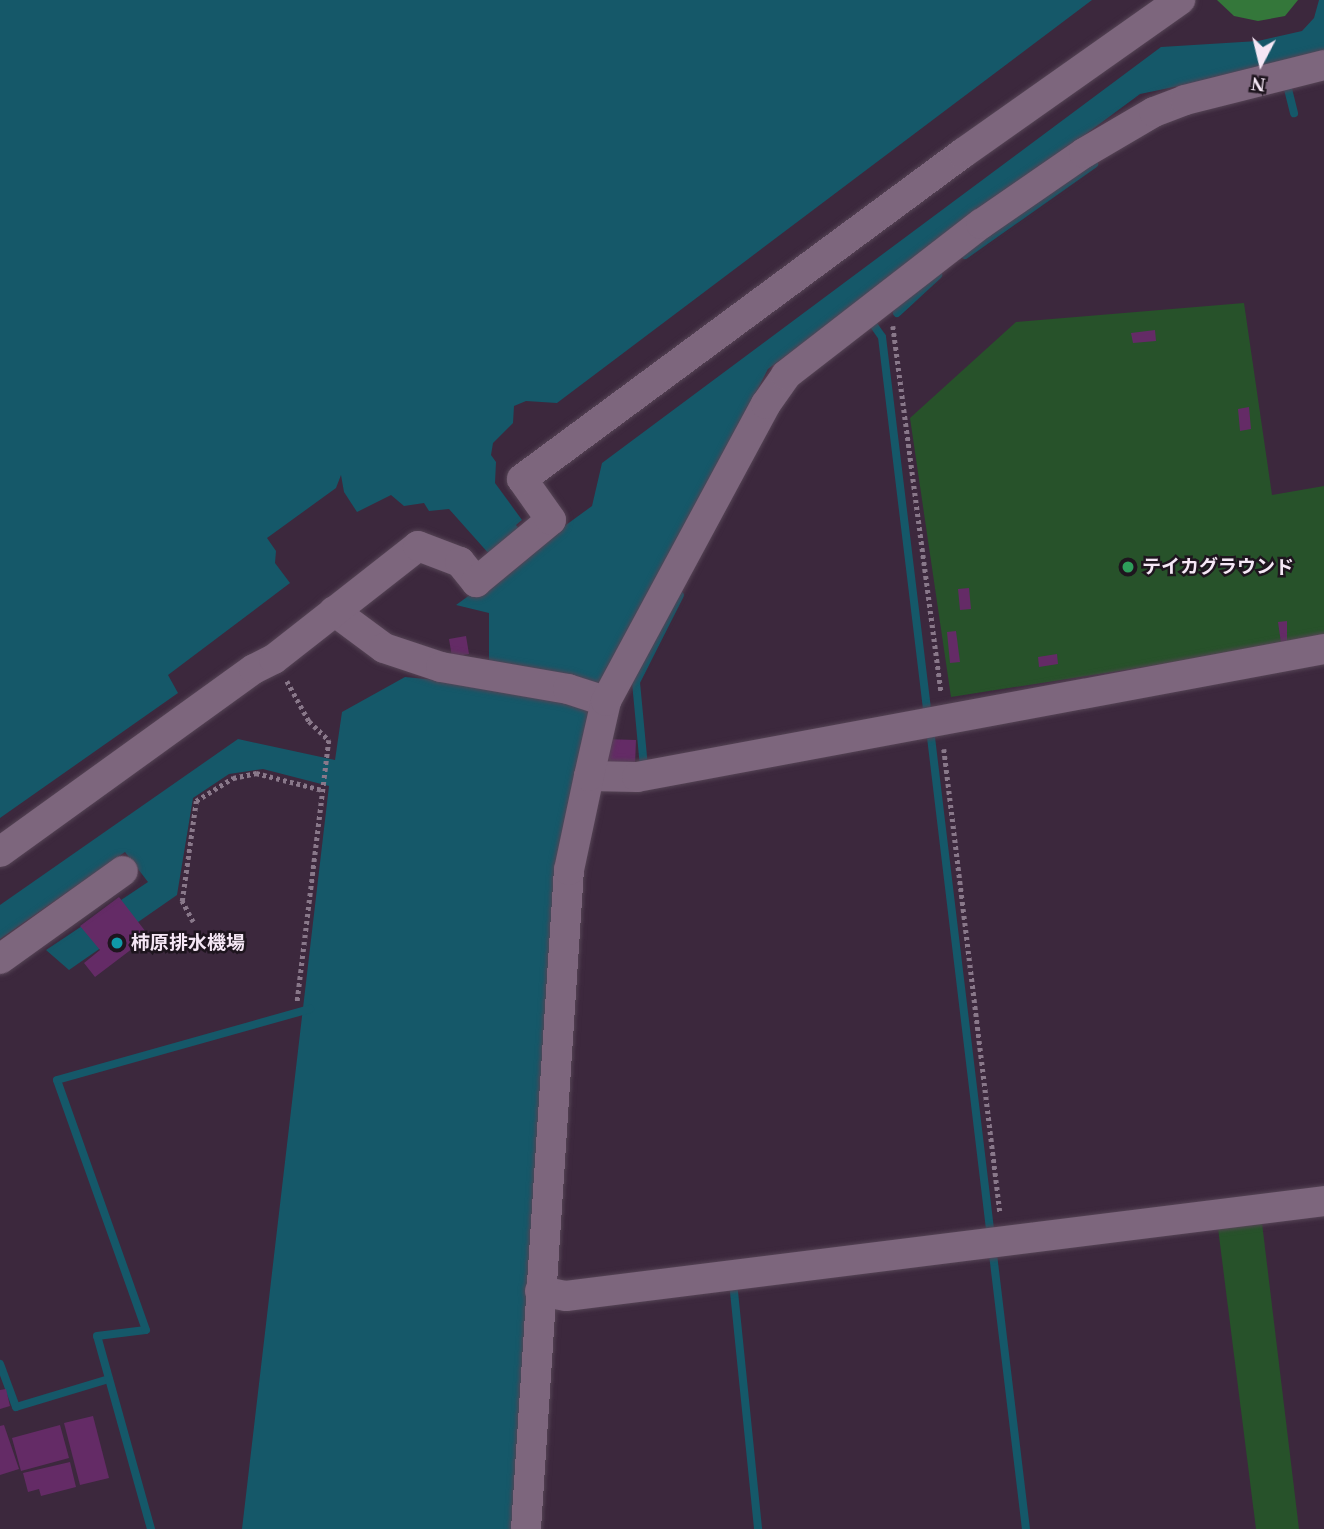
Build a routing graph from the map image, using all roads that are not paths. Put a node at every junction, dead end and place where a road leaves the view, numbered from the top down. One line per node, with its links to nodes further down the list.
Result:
1 (1180, 0): 4 (street)
2 (1324, 65): 7 (street)
3 (343, 578): 6 (street)
4 (334, 611): 6 (street); 7 (street)
5 (1324, 649): 8 (street)
6 (264, 664): 9 (street)
7 (606, 701): 8 (street)
8 (589, 776): 13 (street)
9 (0, 852)
10 (123, 871): 11 (street)
11 (0, 959)
12 (1324, 1201): 13 (street)
13 (540, 1291): 14 (street)
14 (526, 1529)

